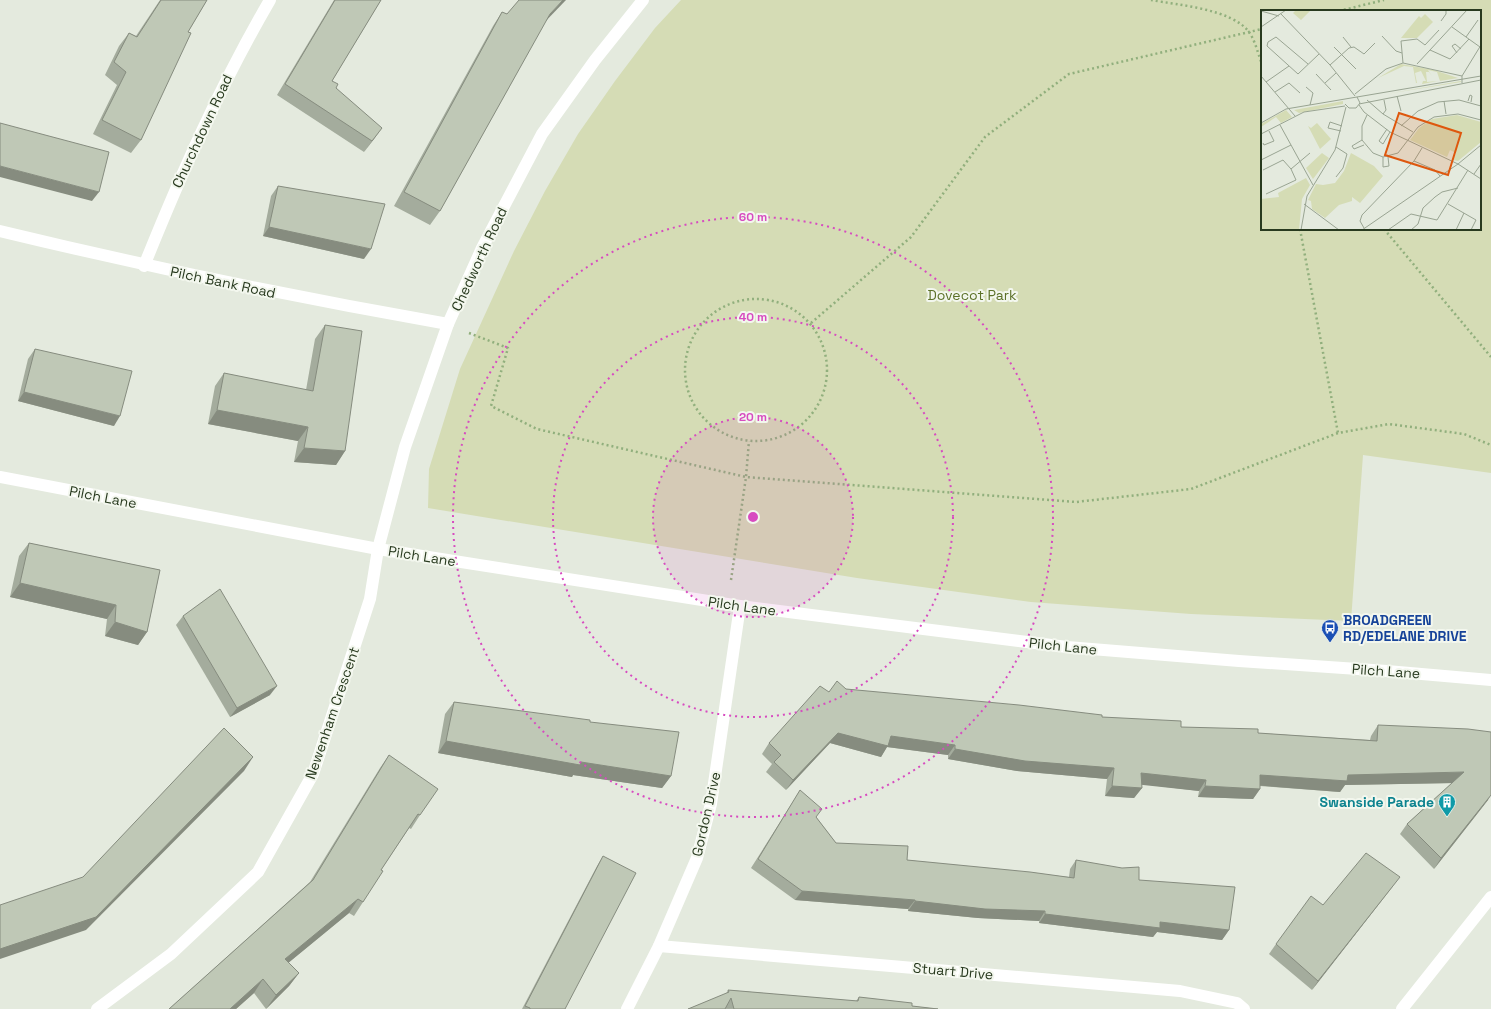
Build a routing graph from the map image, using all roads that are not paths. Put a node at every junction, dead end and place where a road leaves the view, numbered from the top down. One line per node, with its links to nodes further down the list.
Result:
1 (270, 0): 4 (street, Churchdown Road)
2 (643, 0): 5 (street, Chedworth Road)
3 (0, 232): 4 (street, Pilch Bank Road)
4 (144, 266): 5 (street, Pilch Bank Road)
5 (448, 324): 7 (street, Chedworth Road)
6 (0, 478): 7 (street, Pilch Lane)
7 (378, 549): 8 (street, Pilch Lane); 12 (street, Newenham Crescent)
8 (740, 606): 9 (street, Pilch Lane); 11 (street, Gordon Drive)
9 (1491, 680)
10 (1491, 897): 15 (street)
11 (659, 946): 13 (street, Gordon Drive); 14 (street, Stuart Drive)
12 (97, 1009)
13 (627, 1009)
14 (1244, 1009)
15 (1402, 1009)

